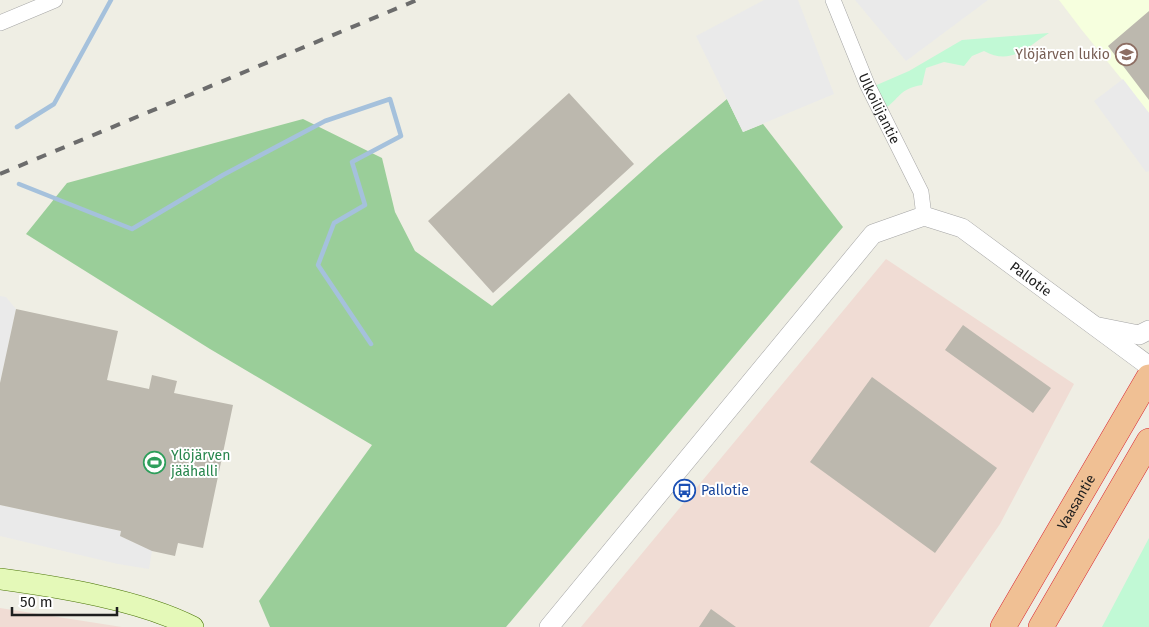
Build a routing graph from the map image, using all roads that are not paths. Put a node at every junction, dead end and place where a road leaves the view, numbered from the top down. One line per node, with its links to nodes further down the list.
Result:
1 (55, 0): 3 (street)
2 (833, 0): 4 (street, Ulkoilijantie)
3 (0, 23)
4 (924, 216): 5 (street, Pallotie); 12 (street)
5 (1095, 326): 6 (street); 7 (street, Pallotie)
6 (1149, 330)
7 (1149, 366)
8 (1149, 377): 13 (highway, Vaasantie)
9 (1149, 441): 14 (highway)
10 (0, 579): 11 (main road)
11 (193, 627)
12 (549, 627)
13 (1003, 627)
14 (1041, 627)

